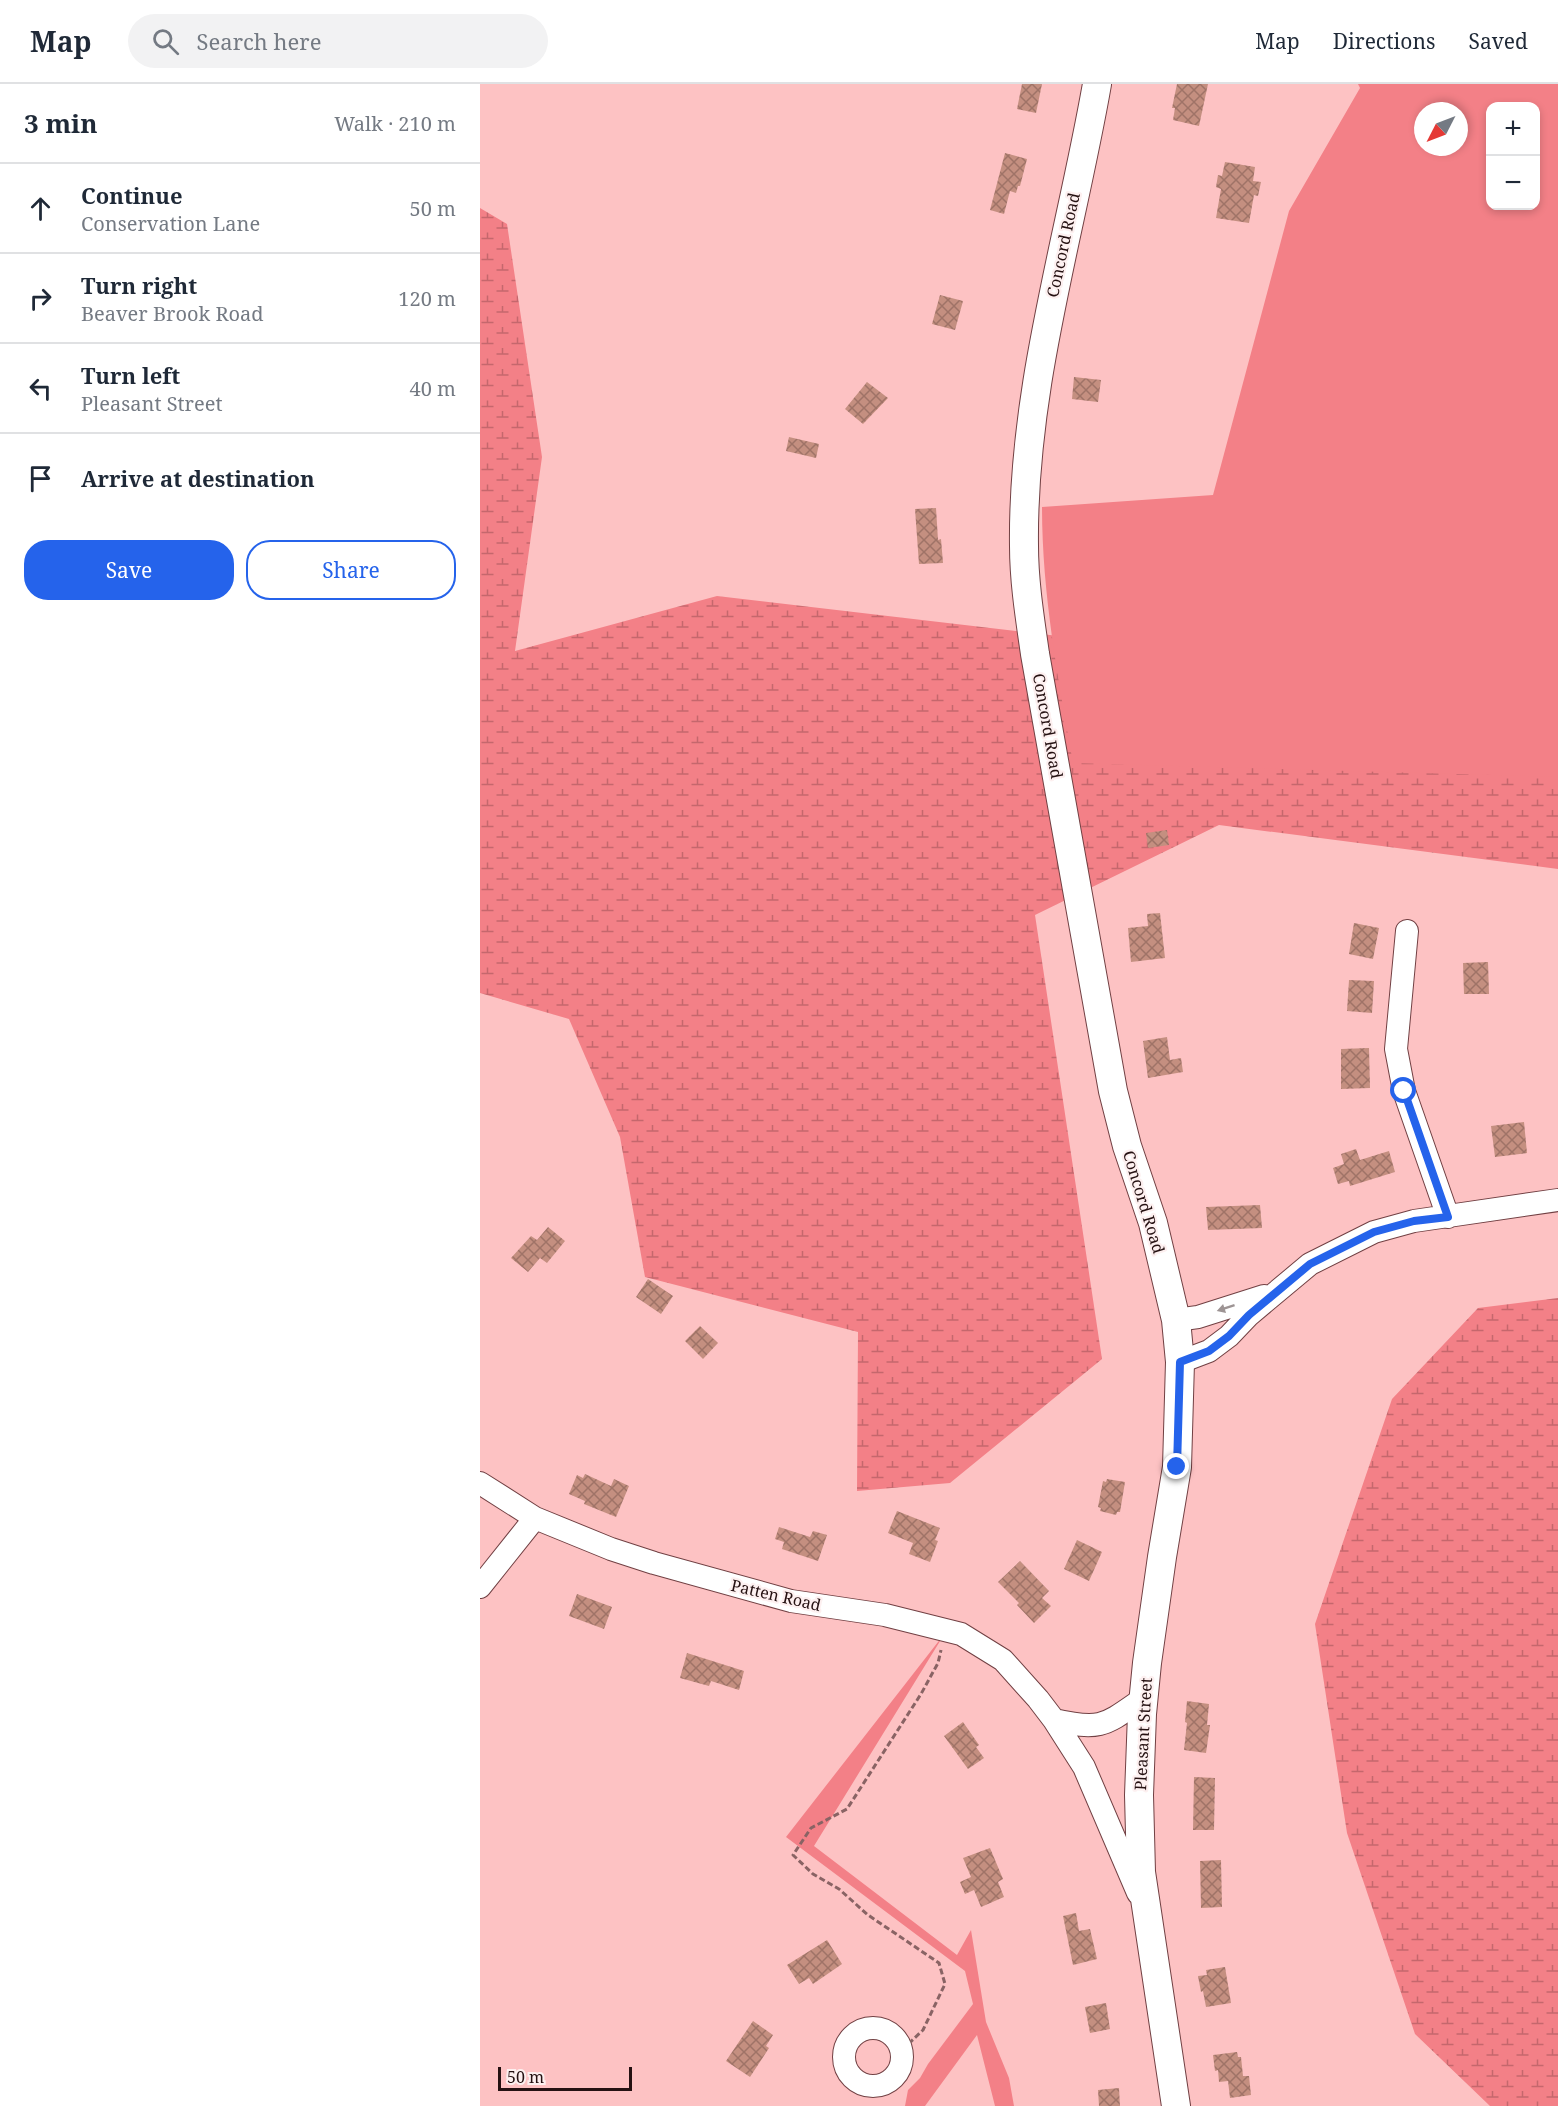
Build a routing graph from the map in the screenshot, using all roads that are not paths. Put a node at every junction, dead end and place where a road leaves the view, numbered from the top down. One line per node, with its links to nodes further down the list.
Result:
1 (1097, 84): 6 (main road, Concord Road)
2 (1407, 931): 4 (street)
3 (1556, 1204): 4 (street)
4 (1448, 1217): 5 (street)
5 (1274, 1293): 6 (street, one-way to 6); 7 (street)
6 (1176, 1320): 7 (main road, Concord Road)
7 (1180, 1362): 11 (main road, Pleasant Street)
8 (480, 1483): 9 (street, Patten Road)
9 (535, 1518): 10 (street); 12 (street, Patten Road)
10 (480, 1587)
11 (1144, 1698): 12 (street); 13 (main road, Pleasant Street)
12 (1054, 1720): 13 (street, Patten Road)
13 (1147, 1913): 15 (main road, Pleasant Street)
14 (876, 2096): 14 (street)
15 (1176, 2106)

